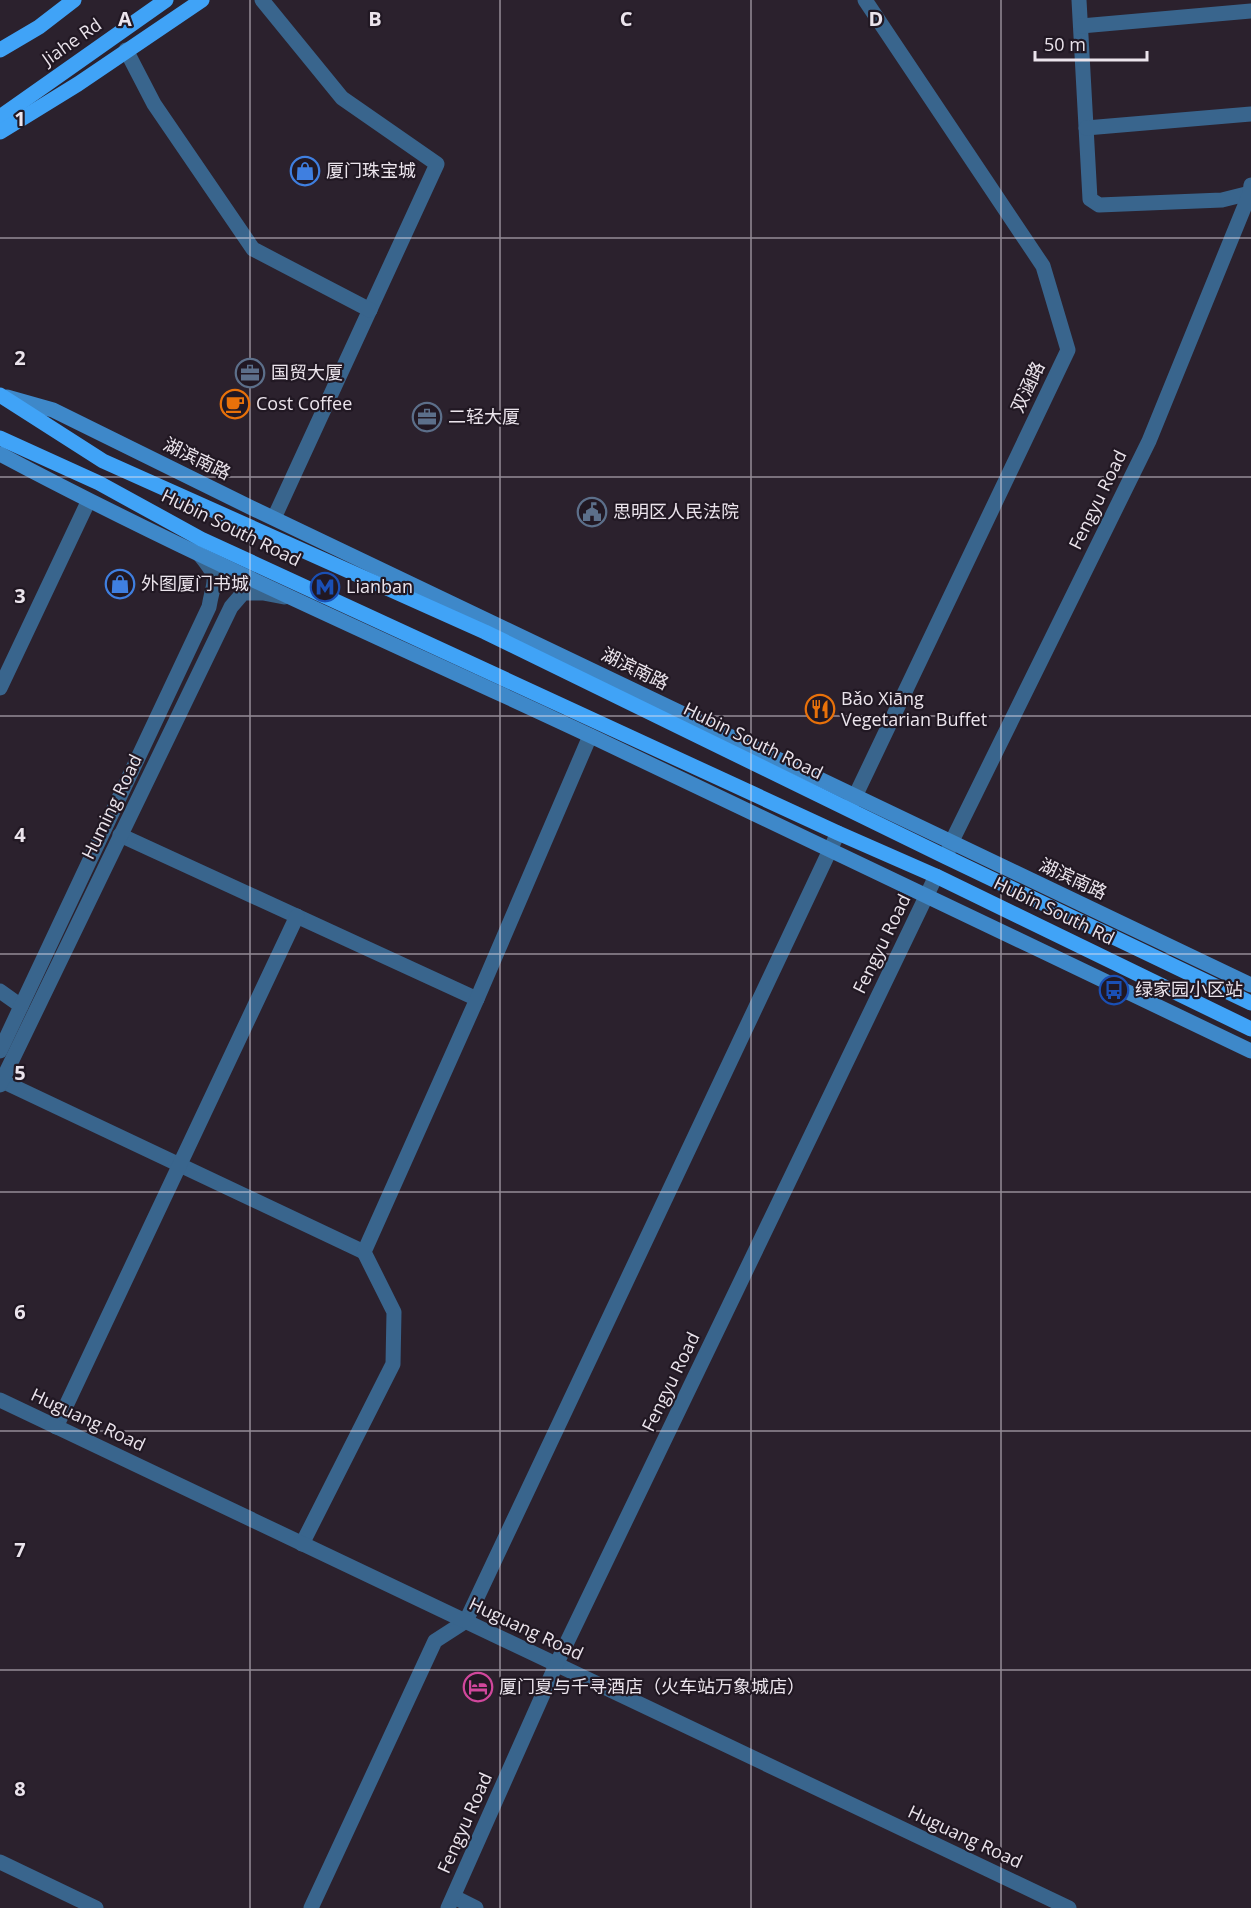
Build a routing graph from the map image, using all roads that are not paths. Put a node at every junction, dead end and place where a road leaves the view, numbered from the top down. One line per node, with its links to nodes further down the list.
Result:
1 (74, 0): 9 (main road)
2 (166, 0): 14 (main road, Jiahe Rd)
3 (202, 0): 11 (main road)
4 (262, 0): 18 (street)
5 (865, 0): 28 (street, 双涵路)
6 (1079, 0): 8 (street)
7 (1251, 11): 8 (street)
8 (1081, 26): 15 (street)
9 (39, 27): 10 (main road); 12 (main road)
10 (0, 50)
11 (126, 50): 16 (main road); 18 (street)
12 (0, 56)
13 (1251, 114): 15 (street)
14 (0, 117)
15 (1086, 128): 17 (street)
16 (0, 132)
17 (1251, 191): 32 (street, Fengyu Road)
18 (370, 310): 23 (street)
19 (0, 395): 23 (main road, 湖滨南路); 28 (main road, 湖滨南路)
20 (0, 438): 29 (main road)
21 (0, 454): 22 (main road)
22 (88, 502): 24 (main road); 26 (street)
23 (274, 518): 28 (main road, 湖滨南路)
24 (200, 555): 25 (main road); 40 (street, Huming Road)
25 (291, 598): 27 (main road); 30 (street, Huming Road)
26 (0, 688)
27 (590, 736): 31 (main road); 38 (street)
28 (852, 803): 32 (main road)
29 (838, 833): 31 (street); 33 (main road, Hubin South Rd)
30 (120, 835): 35 (street); 44 (street, Huming Road)
31 (830, 850): 34 (main road); 50 (street)
32 (949, 850): 36 (main road, 湖滨南路); 39 (main road)
33 (936, 876): 34 (street, Fengyu Road); 41 (main road, Hubin South Rd)
34 (927, 896): 43 (main road); 51 (street, Fengyu Road)
35 (297, 916): 38 (street); 45 (street)
36 (1251, 985)
37 (0, 991): 40 (street)
38 (477, 999): 46 (street)
39 (1251, 1004)
40 (21, 1006): 42 (street, Huming Road)
41 (1251, 1029)
42 (0, 1051)
43 (1251, 1051)
44 (1, 1083): 45 (street)
45 (180, 1165): 46 (street); 48 (street)
46 (364, 1252): 49 (street)
47 (0, 1400): 48 (street, Huguang Road)
48 (56, 1427): 49 (street, Huguang Road)
49 (302, 1544): 50 (street, Huguang Road)
50 (466, 1622): 51 (street, Huguang Road); 55 (street)
51 (556, 1665): 53 (street, Fengyu Road); 57 (street, Huguang Road)
52 (0, 1862): 54 (street)
53 (451, 1902): 56 (street)
54 (96, 1908)
55 (311, 1908)
56 (476, 1908)
57 (1069, 1908)

